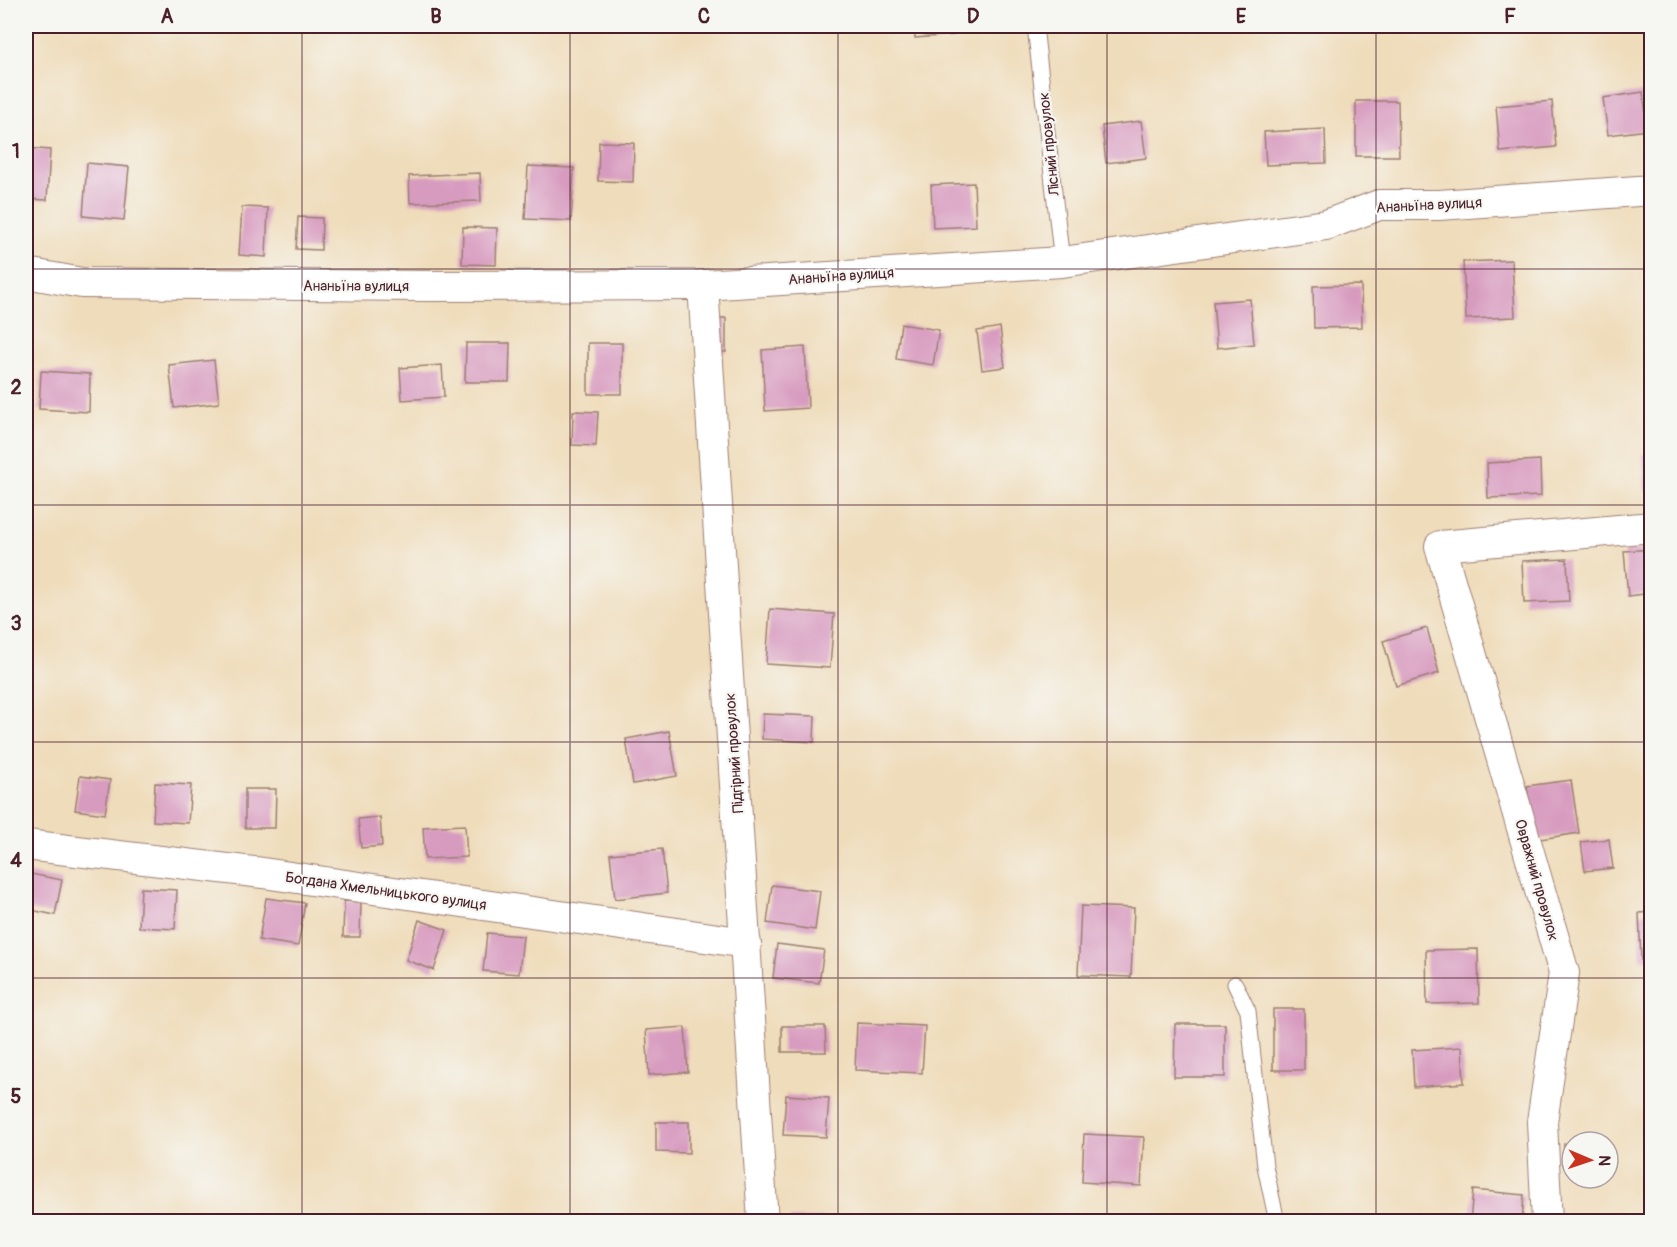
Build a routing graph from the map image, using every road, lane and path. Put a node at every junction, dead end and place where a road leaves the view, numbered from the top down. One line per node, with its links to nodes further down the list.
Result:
1 (1035, 26): 3 (lane, Лісний провулок)
2 (1652, 190): 3 (street, Ананьїна вулиця)
3 (1062, 262): 5 (street, Ананьїна вулиця)
4 (26, 273): 5 (street, Ананьїна вулиця)
5 (703, 285): 8 (street, Підгірний провулок)
6 (1652, 527): 12 (street, Овражний провулок)
7 (26, 845): 8 (street, Богдана Хмельницького вулиця)
8 (746, 943): 10 (street, Підгірний провулок)
9 (1234, 984): 11 (lane)
10 (763, 1221)
11 (1277, 1221)
12 (1547, 1221)

